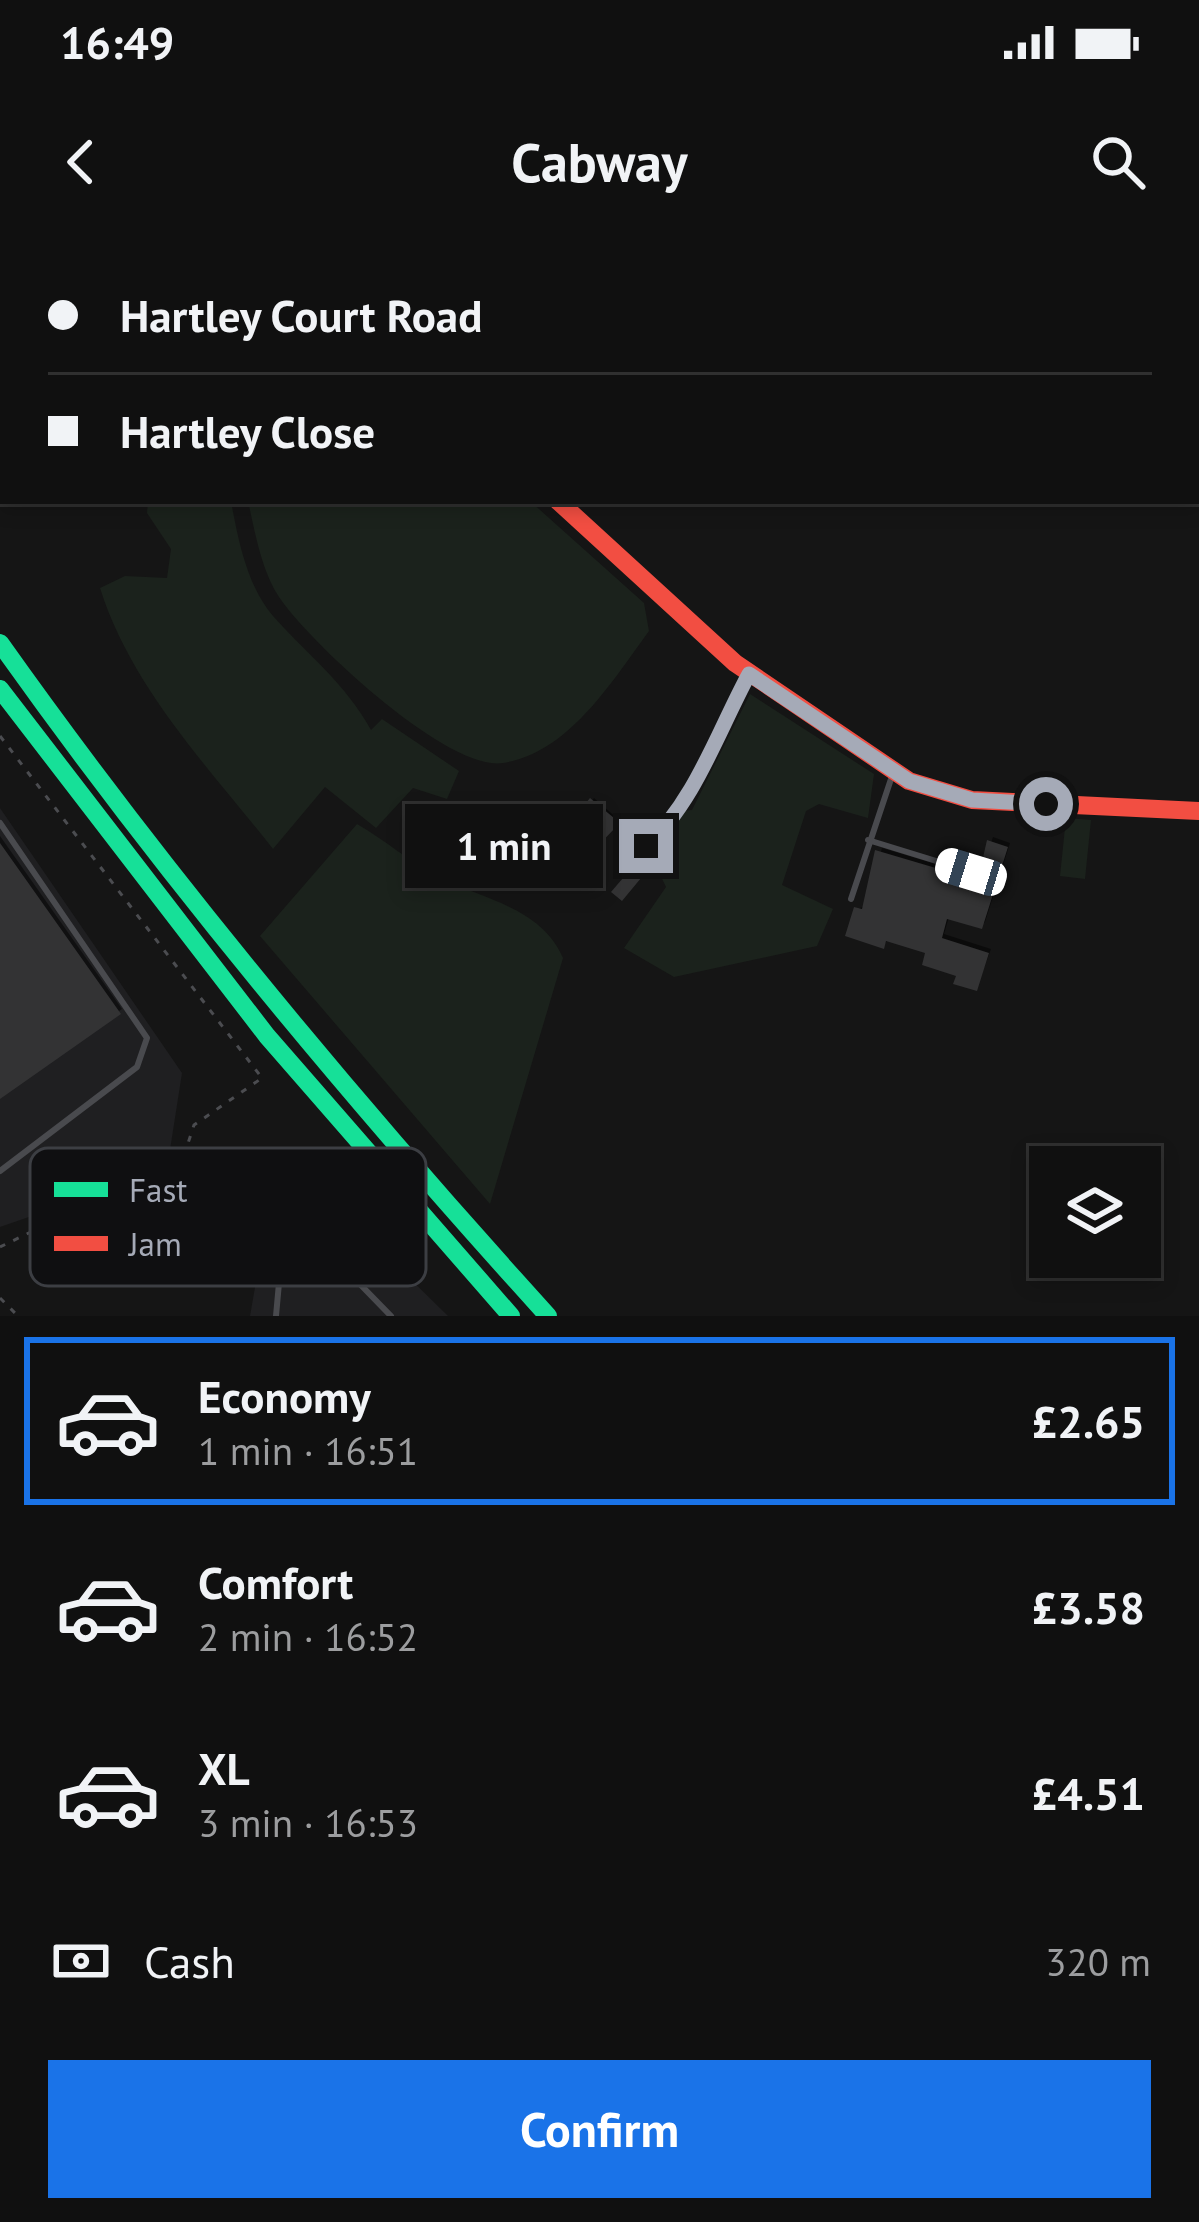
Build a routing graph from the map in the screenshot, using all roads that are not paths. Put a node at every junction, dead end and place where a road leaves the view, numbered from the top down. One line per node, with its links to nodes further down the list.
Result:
1 (560, 504): 3 (main road)
2 (0, 643): 15 (main road)
3 (749, 674): 5 (main road); 9 (lane)
4 (0, 689): 14 (main road)
5 (893, 773): 6 (main road); 8 (lane)
6 (1199, 811)
7 (0, 823): 13 (lane)
8 (868, 840): 10 (lane); 11 (lane)
9 (646, 846)
10 (971, 872)
11 (851, 899)
12 (30, 1148): 16 (lane)
13 (30, 1148)
14 (365, 1148)
15 (394, 1148)
16 (0, 1171)
17 (426, 1184): 24 (main road)
18 (426, 1218): 23 (main road)
19 (279, 1286): 21 (lane)
20 (362, 1286): 22 (lane)
21 (276, 1316)
22 (391, 1316)
23 (511, 1316)
24 (548, 1316)

